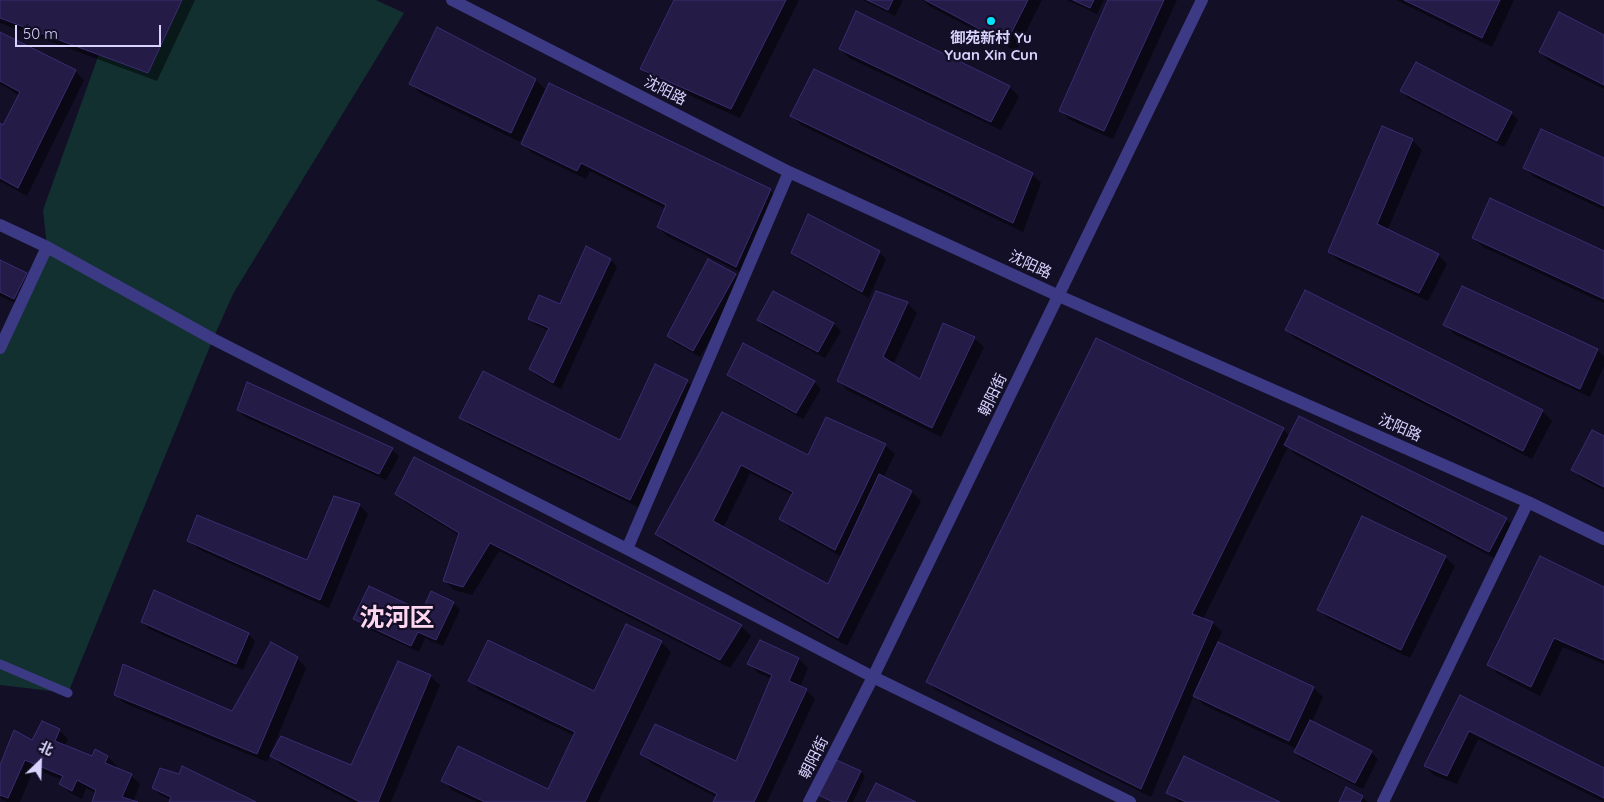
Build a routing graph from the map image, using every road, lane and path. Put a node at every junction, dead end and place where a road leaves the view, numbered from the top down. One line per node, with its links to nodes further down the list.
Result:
1 (452, 0): 3 (street, 沈阳路)
2 (1202, 0): 6 (street, 朝阳街)
3 (789, 172): 6 (street, 沈阳路); 10 (street)
4 (0, 225): 5 (street)
5 (47, 247): 7 (street); 10 (street)
6 (1059, 296): 8 (street, 沈阳路); 12 (street, 朝阳街)
7 (0, 348)
8 (1528, 502): 9 (street, 沈阳路); 16 (street)
9 (1604, 539)
10 (627, 549): 12 (street)
11 (0, 664): 13 (lane)
12 (873, 677): 14 (street, 朝阳街); 15 (street)
13 (68, 693)
14 (809, 802)
15 (1130, 802)
16 (1383, 802)

